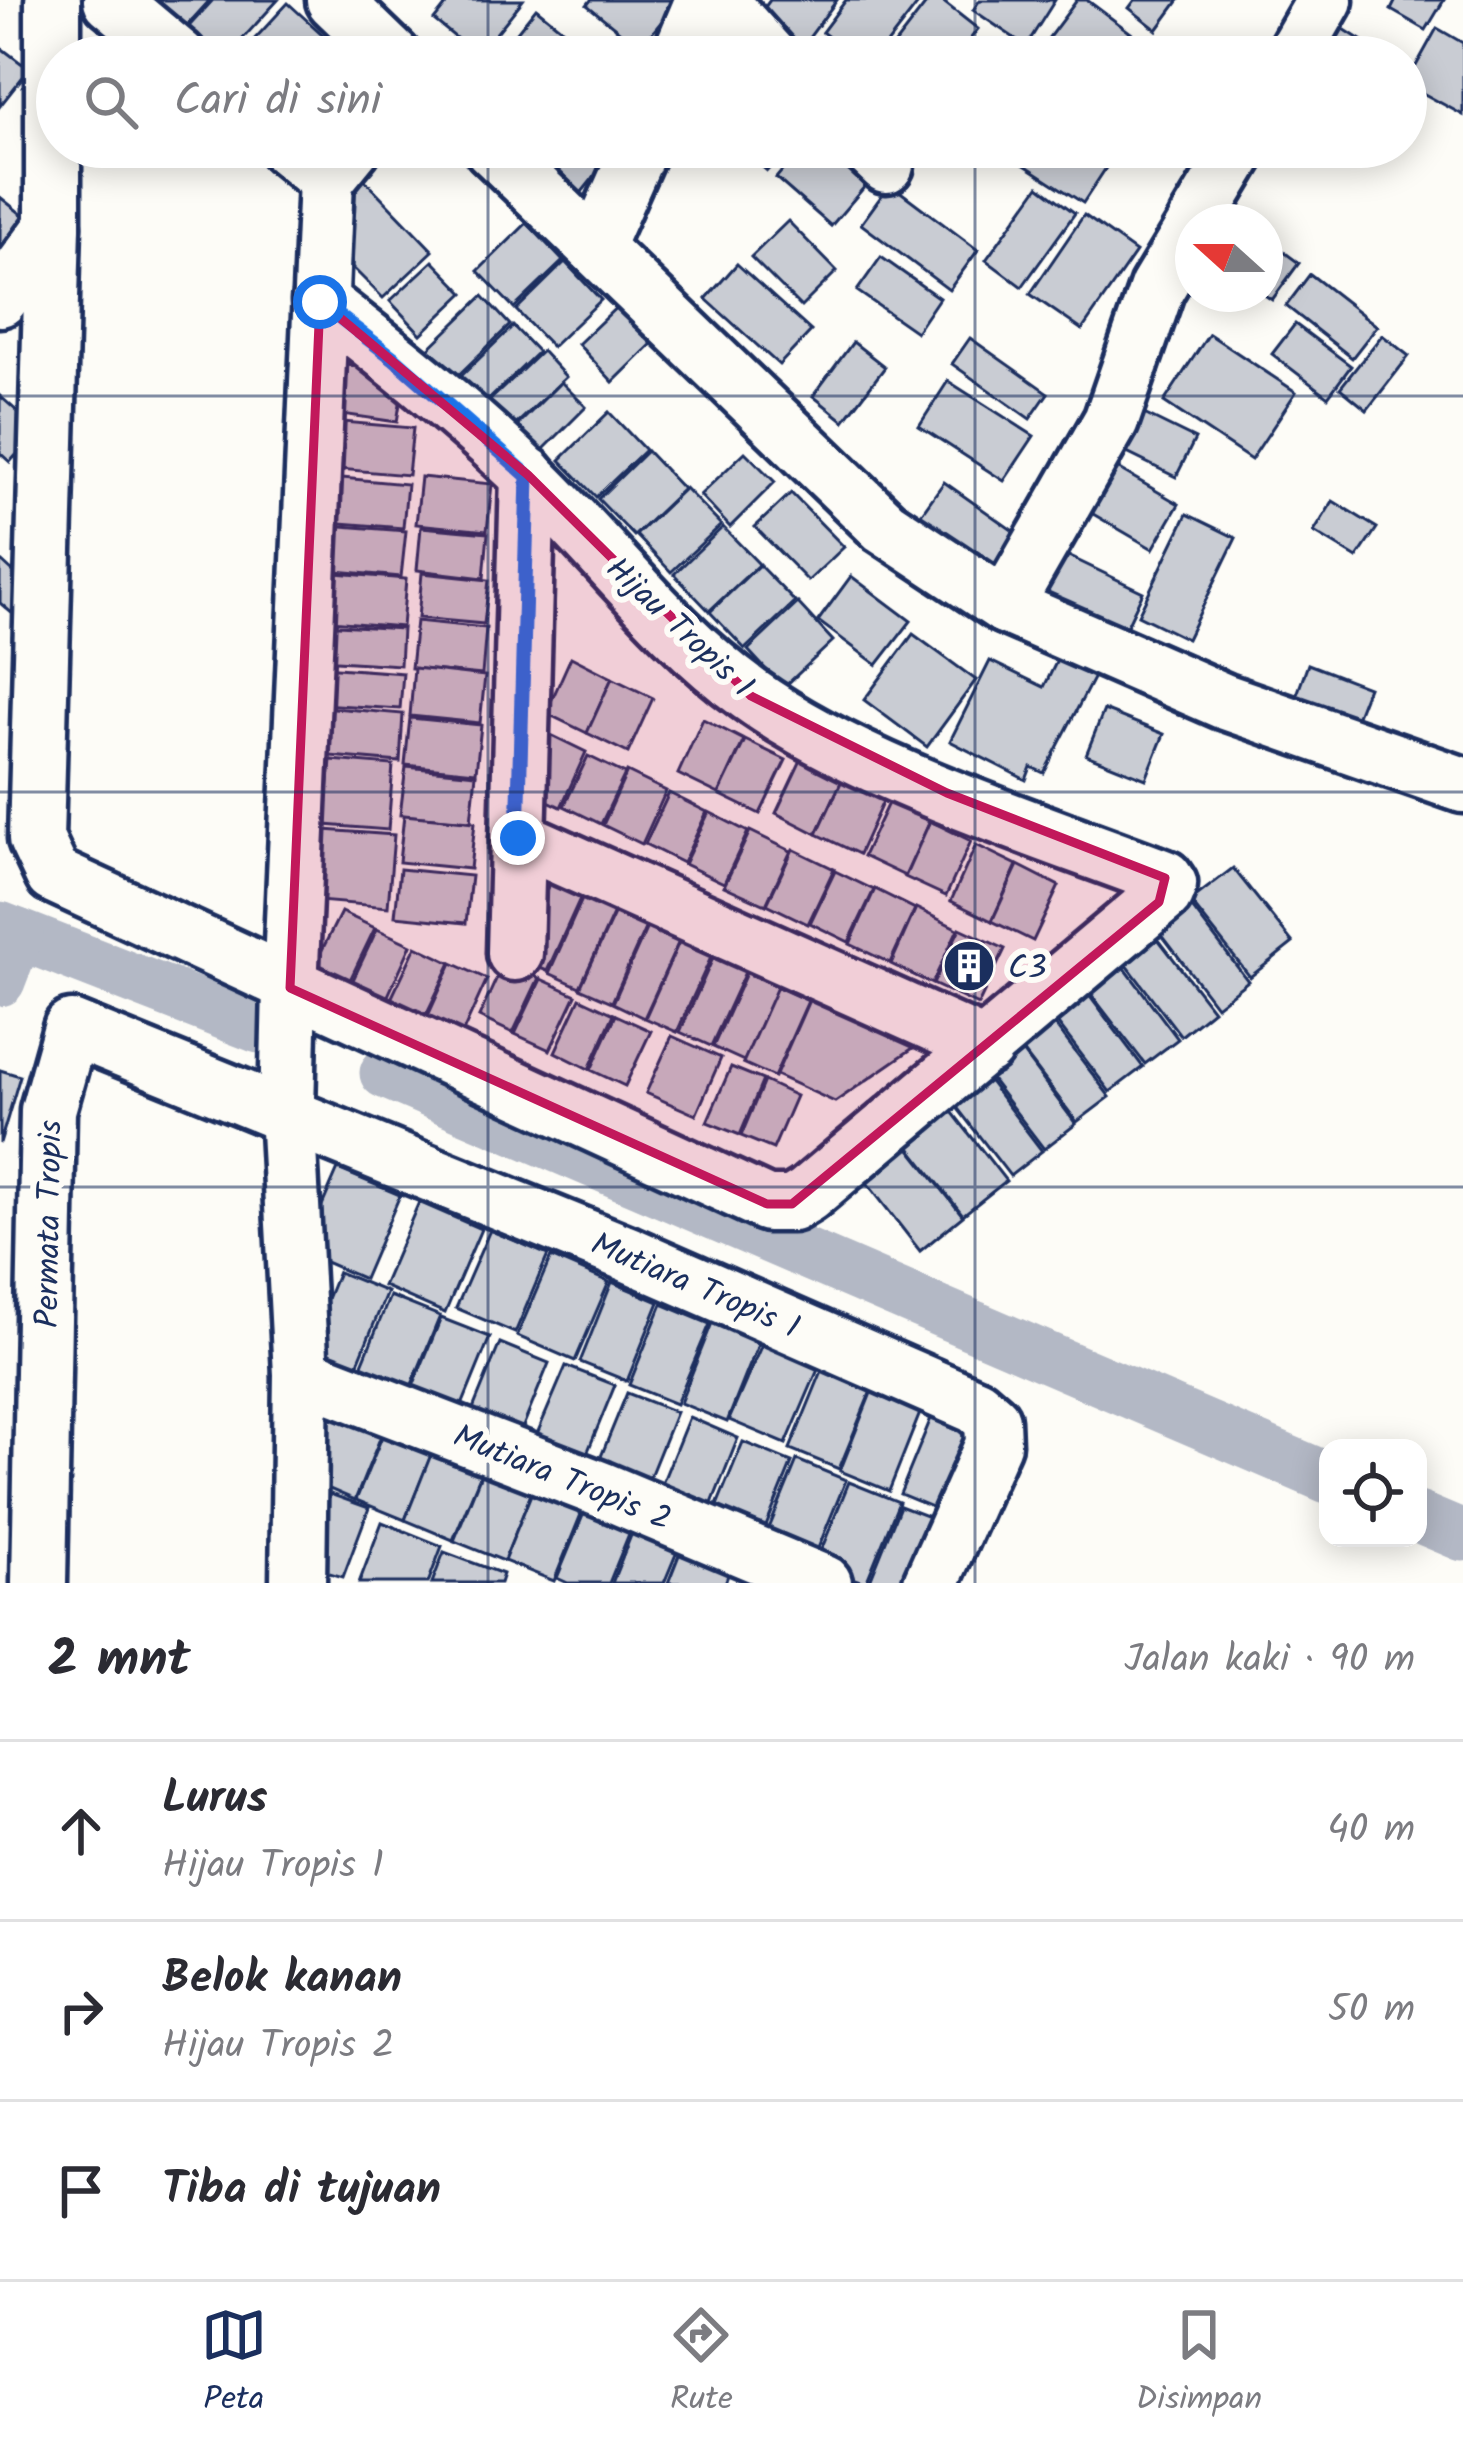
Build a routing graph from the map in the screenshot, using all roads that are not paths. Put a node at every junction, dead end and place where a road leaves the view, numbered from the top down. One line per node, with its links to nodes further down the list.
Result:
1 (53, 0): 7 (street)
2 (111, 0): 8 (street)
3 (334, 0): 9 (street)
4 (703, 0): 10 (street)
5 (719, 0): 11 (street)
6 (1324, 0): 12 (street)
7 (53, 36)
8 (154, 36)
9 (364, 36)
10 (688, 36)
11 (751, 36)
12 (1304, 36)
13 (53, 168): 19 (street)
14 (309, 168): 23 (street)
15 (514, 168): 20 (street)
16 (631, 168): 20 (street)
17 (1229, 168): 18 (street)
18 (1207, 204)
19 (53, 226): 22 (street); 29 (street)
20 (597, 244): 25 (street)
21 (1175, 258): 25 (street)
22 (0, 299)
23 (320, 302): 24 (street, Hijau Tropis 1); 29 (street)
24 (528, 476): 27 (street); 30 (street, Hijau Tropis 1)
25 (1005, 606): 26 (street)
26 (1463, 785)
27 (518, 838): 28 (street); 30 (street)
28 (515, 953)
29 (290, 1002): 30 (street); 31 (street)
30 (986, 1048)
31 (287, 1095): 32 (street); 33 (street, Permata Tropis); 36 (street, Mutiara Tropis 1)
32 (301, 1374): 34 (street); 35 (street, Mutiara Tropis 2)
33 (39, 1583)
34 (298, 1583)
35 (824, 1583)
36 (931, 1583)

